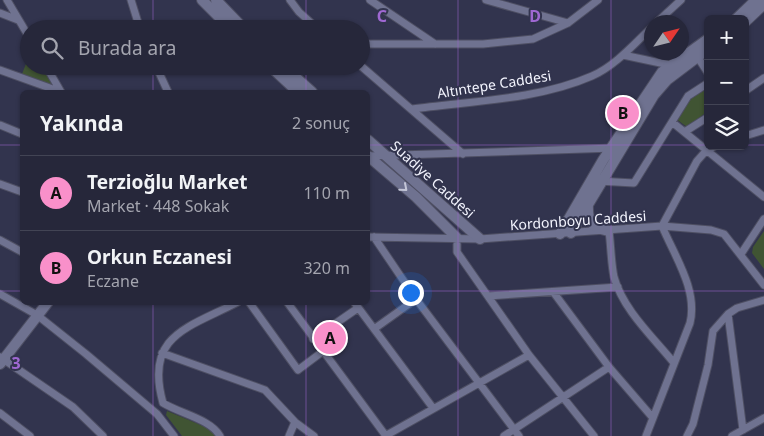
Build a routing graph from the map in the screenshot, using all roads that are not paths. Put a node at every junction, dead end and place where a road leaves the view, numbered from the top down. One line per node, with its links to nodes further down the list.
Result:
1 (7, 0): 16 (street)
2 (131, 0): 17 (street)
3 (202, 0): 18 (main road)
4 (216, 0): 19 (main road)
5 (290, 0): 20 (street)
6 (370, 0): 25 (street)
7 (486, 0): 21 (street)
8 (598, 0): 21 (street)
9 (681, 0): 13 (street)
10 (756, 0): 14 (main road)
11 (764, 4): 15 (main road)
12 (0, 13): 16 (street)
13 (665, 15)
14 (740, 15)
15 (749, 18)
16 (19, 20)
17 (137, 20)
18 (222, 20)
19 (235, 20)
20 (308, 20)
21 (568, 22): 25 (street)
22 (644, 35): 27 (street, Altıntepe Caddesi)
23 (704, 43): 29 (main road)
24 (370, 44): 25 (street)
25 (436, 44)
26 (704, 52): 28 (main road)
27 (623, 55): 29 (street); 46 (street, Altıntepe Caddesi)
28 (697, 56): 30 (main road); 31 (street)
29 (670, 65): 30 (main road); 57 (main road)
30 (682, 67): 56 (main road)
31 (704, 67)
32 (0, 70): 41 (street)
33 (370, 74): 46 (street)
34 (51, 75): 42 (street)
35 (160, 75): 43 (street)
36 (280, 75): 44 (main road)
37 (294, 75): 45 (main road)
38 (764, 78): 40 (street)
39 (704, 86): 48 (street)
40 (749, 88)
41 (55, 90)
42 (60, 90)
43 (167, 90)
44 (296, 90)
45 (310, 90)
46 (412, 109): 60 (street)
47 (704, 120): 51 (street)
48 (672, 122): 51 (street); 64 (street)
49 (0, 125): 52 (street)
50 (764, 130): 53 (street)
51 (686, 131): 55 (street)
52 (20, 133)
53 (749, 135)
54 (370, 142): 61 (main road, Suadiye Caddesi)
55 (704, 143)
56 (622, 147): 57 (street); 64 (main road)
57 (610, 148): 60 (street); 64 (main road)
58 (710, 150): 70 (street)
59 (714, 150): 67 (street)
60 (463, 154): 61 (street)
61 (385, 155): 62 (street); 75 (main road, Suadiye Caddesi)
62 (370, 156)
63 (370, 158): 74 (main road, Suadiye Caddesi, one-way to 74)
64 (595, 181): 68 (main road); 72 (main road)
65 (0, 184): 66 (street)
66 (20, 191)
67 (764, 197)
68 (588, 202): 71 (main road); 72 (main road)
69 (764, 219): 78 (street)
70 (662, 226): 71 (street, Kordonboyu Caddesi); 78 (street, Kordonboyu Caddesi); 99 (street)
71 (609, 231): 72 (street, Kordonboyu Caddesi); 80 (street)
72 (566, 234): 75 (street, Kordonboyu Caddesi)
73 (371, 237): 74 (street, Kordonboyu Caddesi); 84 (street)
74 (457, 238): 75 (street, Kordonboyu Caddesi); 83 (street)
75 (480, 239)
76 (0, 240): 77 (street)
77 (20, 251)
78 (741, 254): 79 (street, Kordonboyu Caddesi)
79 (764, 285)
80 (618, 287): 81 (street); 99 (street)
81 (554, 293): 83 (street); 100 (street)
82 (0, 294): 92 (street)
83 (488, 296): 97 (street)
84 (416, 299): 93 (street); 101 (street)
85 (764, 300): 91 (street)
86 (45, 305): 92 (main road)
87 (232, 305): 96 (street)
88 (251, 305): 95 (street)
89 (289, 305): 94 (street)
90 (356, 305): 93 (street); 94 (street)
91 (728, 314): 109 (street); 121 (street)
92 (37, 315): 98 (main road); 112 (street)
93 (374, 329): 103 (street)
94 (313, 339): 95 (street)
95 (322, 352): 116 (street)
96 (162, 353): 107 (street); 113 (street)
97 (529, 354): 101 (street); 102 (street)
98 (1, 360): 111 (street)
99 (674, 363): 105 (street)
100 (609, 367): 102 (street); 105 (street)
101 (478, 383): 103 (street); 108 (street)
102 (561, 397): 108 (street); 119 (street)
103 (433, 408): 116 (street)
104 (2, 418): 110 (street)
105 (653, 418): 120 (street)
106 (764, 418): 109 (street)
107 (296, 422): 114 (street); 115 (street)
108 (513, 430): 117 (street); 118 (street)
109 (743, 430): 122 (street)
110 (30, 436)
111 (104, 436)
112 (174, 436)
113 (220, 436)
114 (289, 436)
115 (314, 436)
116 (386, 436)
117 (504, 436)
118 (519, 436)
119 (594, 436)
120 (646, 436)
121 (687, 436)
122 (732, 436)

